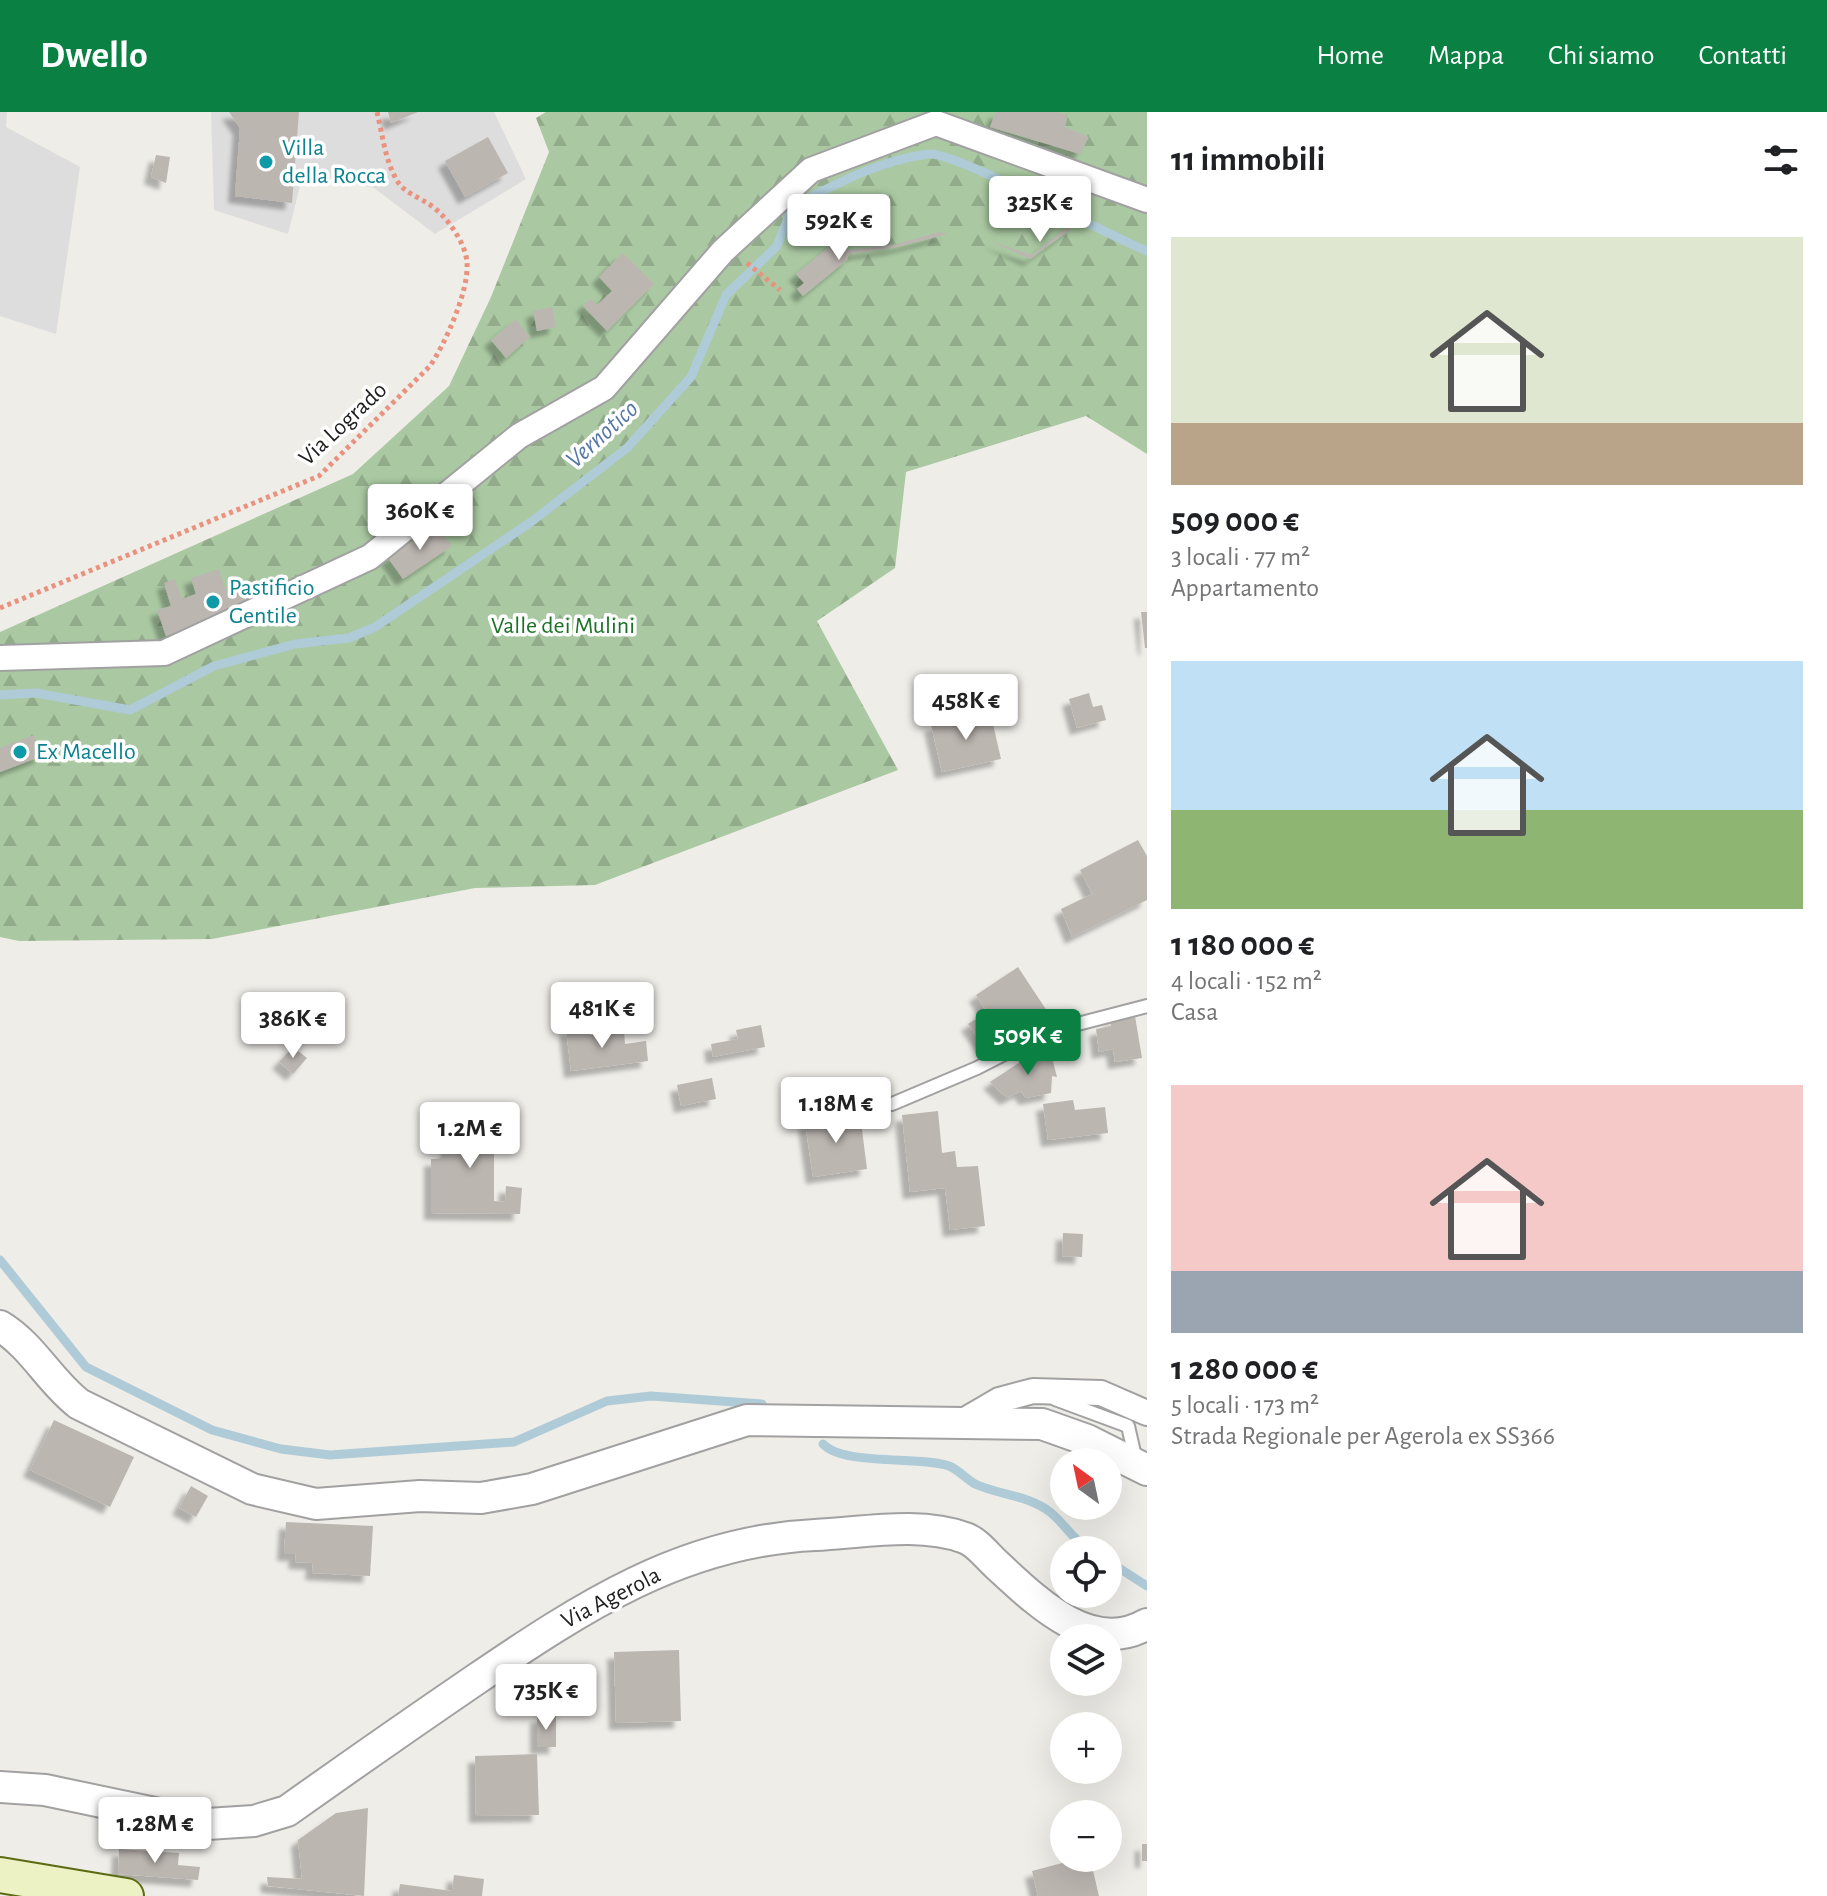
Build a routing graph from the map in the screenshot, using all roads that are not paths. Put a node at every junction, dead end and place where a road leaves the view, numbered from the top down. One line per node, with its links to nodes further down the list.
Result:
1 (1147, 200): 2 (street)
2 (0, 658)
3 (1147, 1006): 4 (lane)
4 (892, 1104)
5 (0, 1326): 8 (street)
6 (1033, 1391): 7 (street); 8 (street); 9 (lane)
7 (1147, 1413)
8 (963, 1421): 9 (street)
9 (1142, 1468)
10 (1147, 1624): 11 (street, Via Agerola)
11 (0, 1787)
12 (0, 1875): 13 (main road)
13 (126, 1896)

